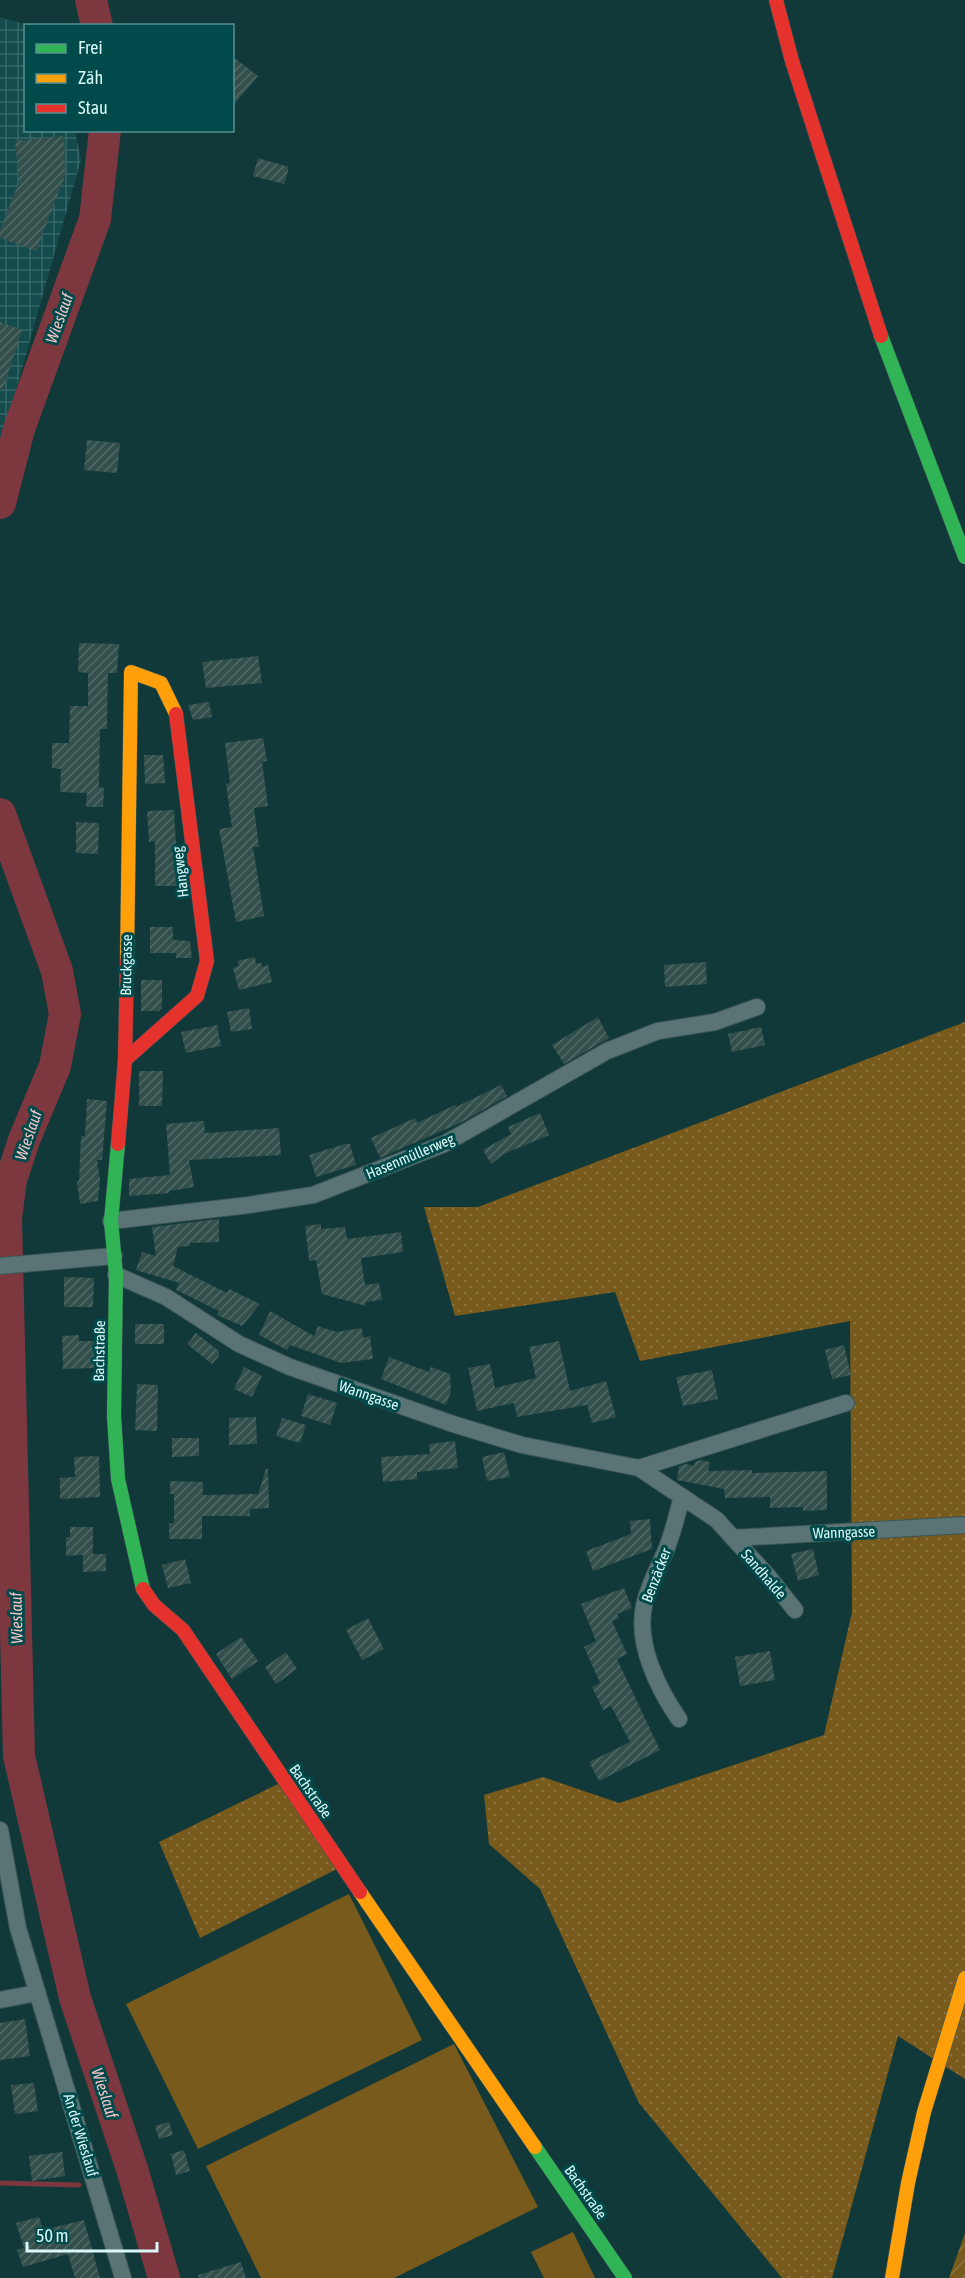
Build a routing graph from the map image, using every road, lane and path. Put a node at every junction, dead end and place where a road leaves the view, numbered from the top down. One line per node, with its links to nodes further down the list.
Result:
1 (776, 0): 2 (street)
2 (965, 557)
3 (131, 672): 5 (street, Bruckgasse); 5 (street, Hangweg)
4 (757, 1007): 6 (street, Hasenmüllerweg)
5 (125, 1060): 6 (street, Bruckgasse)
6 (111, 1221): 7 (street, Bruckgasse)
7 (114, 1256): 8 (street); 9 (street, Bruckgasse)
8 (0, 1266)
9 (116, 1275): 11 (street, Wanngasse); 22 (street, Bachstraße)
10 (846, 1402): 11 (street, Wanngasse)
11 (639, 1468): 12 (street, Wanngasse)
12 (682, 1497): 14 (street, Wanngasse); 16 (street, Benzäcker)
13 (965, 1525): 14 (street, Wanngasse)
14 (733, 1538): 15 (street, Sandhalde)
15 (795, 1610)
16 (679, 1719)
17 (0, 1830): 19 (street, An der Wieslauf)
18 (965, 1978): 23 (street)
19 (37, 1993): 20 (street); 21 (street, An der Wieslauf)
20 (0, 2000)
21 (123, 2278)
22 (625, 2278)
23 (892, 2278)

